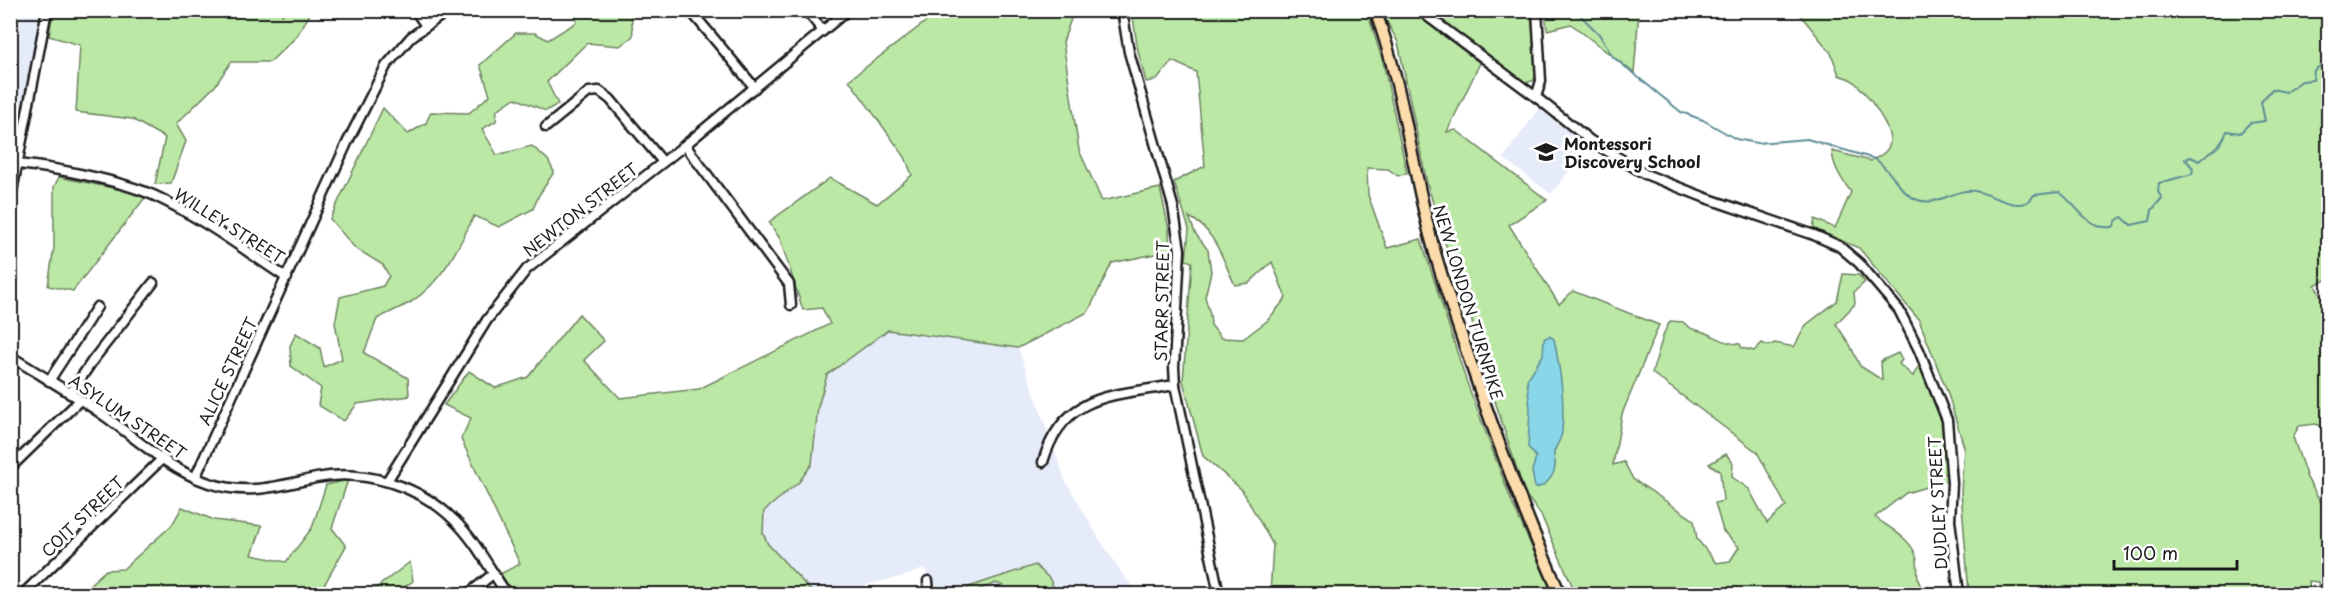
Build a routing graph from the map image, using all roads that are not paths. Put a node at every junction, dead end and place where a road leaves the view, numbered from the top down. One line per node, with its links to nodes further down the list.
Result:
1 (48, 10): 18 (street)
2 (415, 10): 11 (street)
3 (449, 10): 11 (street, ALICE STREET)
4 (690, 10): 13 (street)
5 (806, 10): 12 (street)
6 (848, 10): 12 (street, NEWTON STREET)
7 (1122, 10): 26 (street, STARR STREET)
8 (1375, 10): 41 (main road, NEW LONDON TURNPIKE)
9 (1419, 10): 14 (street, DUDLEY STREET)
10 (1537, 10): 14 (street)
11 (426, 26): 20 (street, ALICE STREET)
12 (824, 31): 13 (street, NEWTON STREET)
13 (755, 88): 16 (street, NEWTON STREET)
14 (1536, 97): 42 (street, DUDLEY STREET)
15 (546, 127): 17 (street)
16 (685, 145): 17 (street, NEWTON STREET); 22 (street)
17 (663, 162): 33 (street, NEWTON STREET)
18 (18, 164): 19 (street); 20 (street, WILLEY STREET)
19 (10, 202)
20 (287, 278): 32 (street, ALICE STREET)
21 (153, 283): 27 (street)
22 (791, 305)
23 (97, 307): 25 (street)
24 (10, 356): 25 (street, ASYLUM STREET)
25 (49, 381): 27 (street, ASYLUM STREET)
26 (1175, 385): 30 (street); 40 (street, STARR STREET)
27 (70, 394): 28 (street, ASYLUM STREET)
28 (80, 400): 29 (street, ASYLUM STREET); 31 (street)
29 (162, 459): 32 (street, ASYLUM STREET); 36 (street, COIT STREET)
30 (1043, 462)
31 (10, 468)
32 (195, 478): 33 (street, ASYLUM STREET)
33 (387, 482): 34 (street, ASYLUM STREET)
34 (493, 574): 37 (street); 38 (street, ASYLUM STREET)
35 (928, 581): 39 (street)
36 (22, 594)
37 (468, 594)
38 (507, 594)
39 (929, 594)
40 (1219, 594)
41 (1560, 594)
42 (1959, 594)

